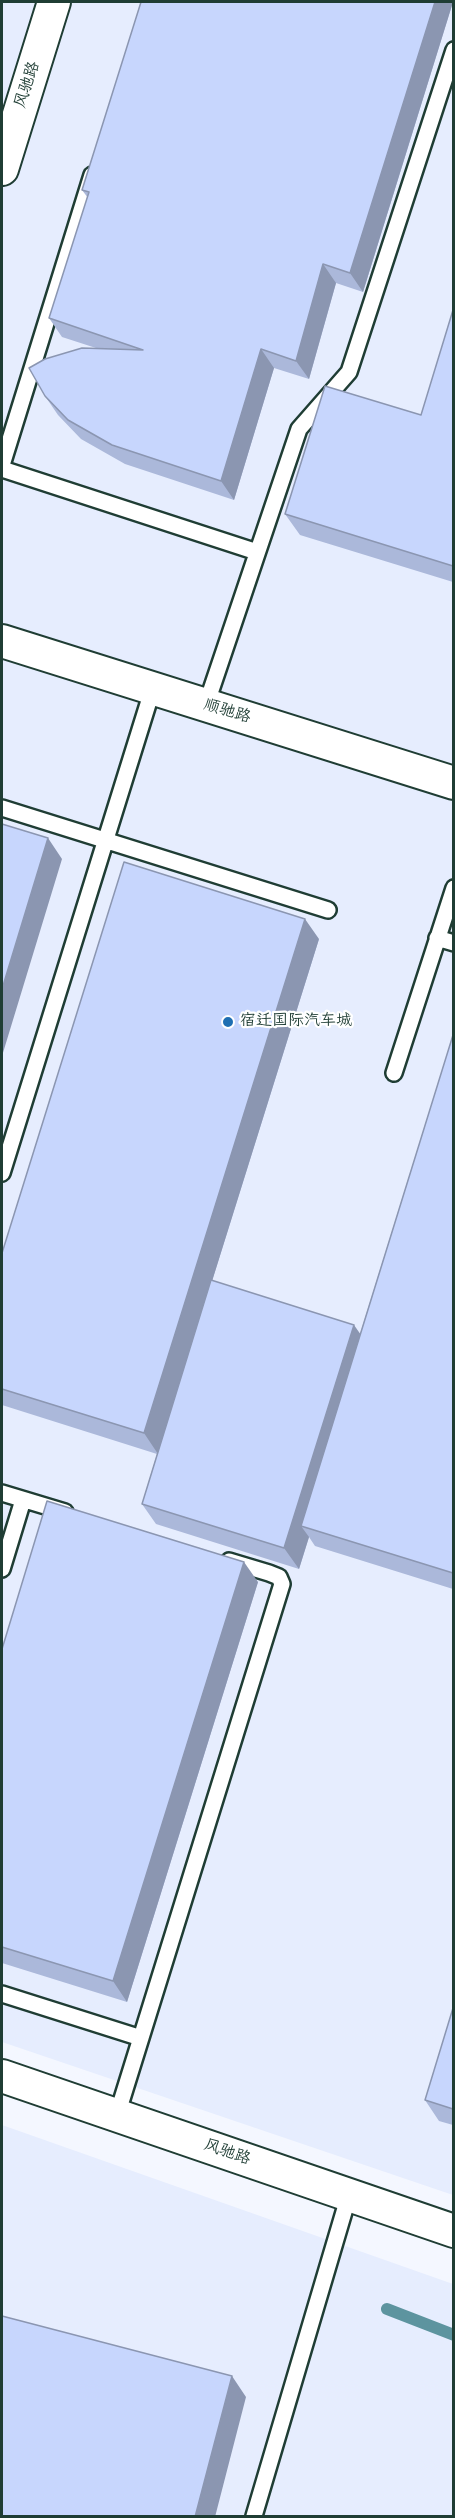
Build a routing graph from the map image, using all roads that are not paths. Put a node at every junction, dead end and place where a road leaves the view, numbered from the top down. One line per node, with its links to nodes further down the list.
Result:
1 (54, 2): 3 (street, 风驰路)
2 (453, 50): 8 (lane)
3 (8, 124): 5 (street, 风驰路)
4 (97, 160): 6 (lane)
5 (2, 169)
6 (2, 465)
7 (2, 469): 8 (lane)
8 (257, 552): 11 (lane)
9 (2, 640): 10 (street, 顺驰路)
10 (153, 688): 11 (street, 顺驰路); 14 (lane)
11 (206, 705): 12 (street, 顺驰路)
12 (453, 783)
13 (2, 808): 14 (lane)
14 (105, 841): 16 (lane); 20 (lane)
15 (453, 888): 17 (lane)
16 (328, 910)
17 (437, 938): 18 (lane); 19 (lane)
18 (453, 943)
19 (394, 1073)
20 (2, 1173)
21 (2, 1493): 22 (lane)
22 (23, 1500): 23 (lane); 25 (lane)
23 (79, 1516)
24 (213, 1556): 27 (lane)
25 (2, 1569)
26 (2, 1994): 27 (lane)
27 (141, 2038): 29 (lane)
28 (2, 2076): 29 (street, 风驰路)
29 (117, 2115): 30 (street, 风驰路)
30 (350, 2195): 31 (street, 风驰路); 32 (lane)
31 (453, 2231)
32 (254, 2517)

